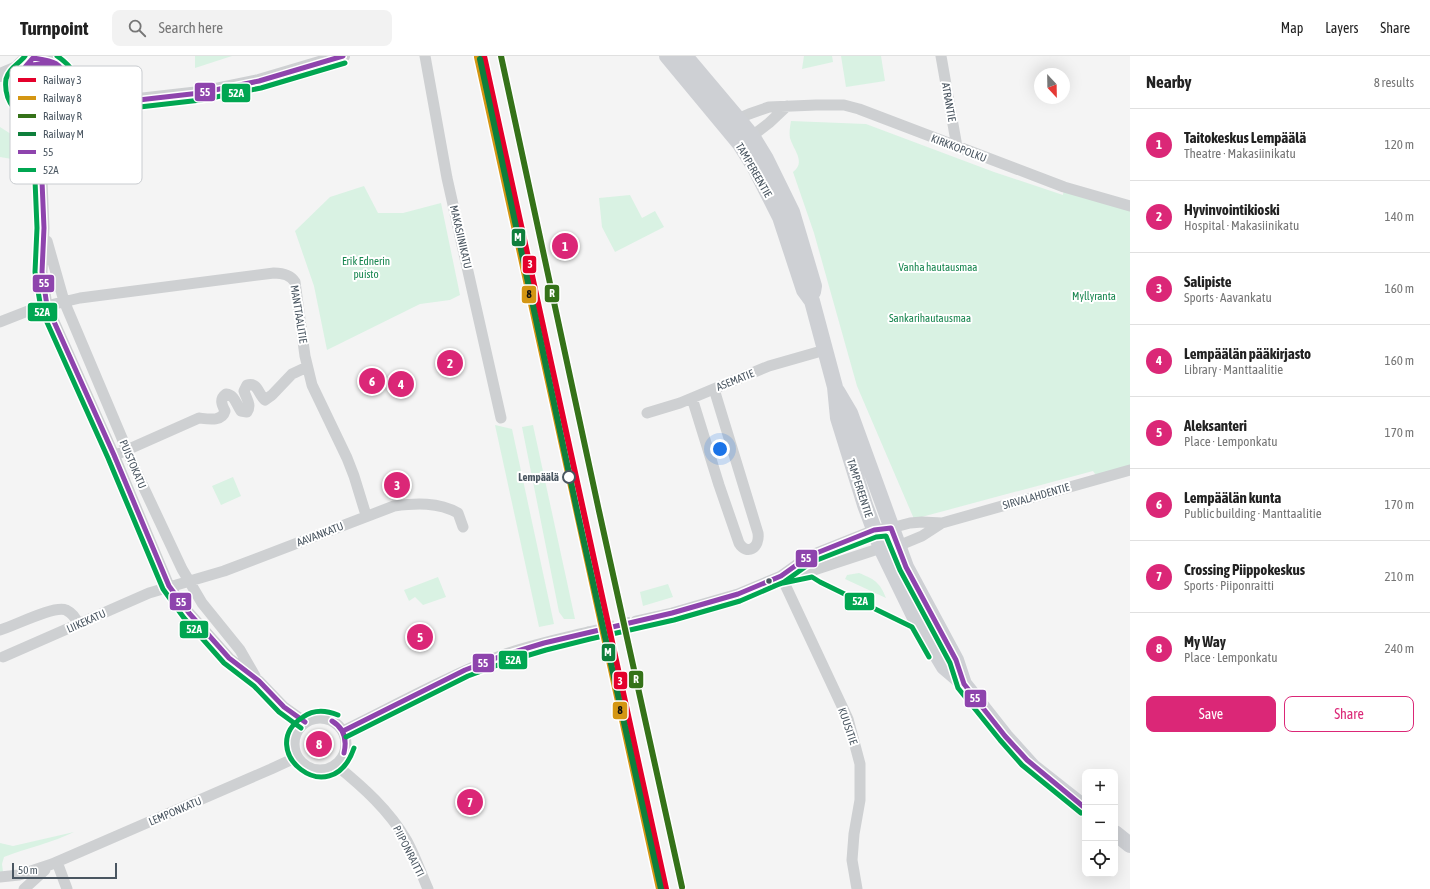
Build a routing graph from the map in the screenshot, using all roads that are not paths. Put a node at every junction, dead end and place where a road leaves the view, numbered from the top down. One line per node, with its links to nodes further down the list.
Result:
1 (343, 56): 12 (street)
2 (425, 56): 31 (street, MAKASIINIKATU)
3 (667, 56): 16 (main road, TAMPEREENTIE)
4 (685, 56): 16 (main road, TAMPEREENTIE)
5 (941, 56): 18 (street, ATRANTIE)
6 (57, 59): 7 (street)
7 (23, 62)
8 (10, 69): 9 (street)
9 (0, 75)
10 (0, 95): 14 (street)
11 (142, 96): 12 (street)
12 (160, 97): 13 (street)
13 (142, 99)
14 (10, 101)
15 (787, 106): 16 (street, KIRKKOPOLKU); 17 (street); 18 (street, KIRKKOPOLKU)
16 (731, 122): 17 (main road, TAMPEREENTIE)
17 (746, 141): 25 (main road, TAMPEREENTIE)
18 (957, 147): 20 (street, KIRKKOPOLKU)
19 (42, 184): 21 (street, PUISTOKATU)
20 (1130, 206)
21 (44, 228): 22 (street, PUISTOKATU); 23 (street, PUISTOKATU)
22 (64, 301): 23 (street, MANTTAALITIE); 26 (street, MANTTAALITIE); 32 (street, PUISTOKATU)
23 (47, 306): 24 (street, MANTTAALITIE); 33 (street, PUISTOKATU)
24 (0, 322)
25 (824, 350): 27 (main road, TAMPEREENTIE); 28 (street, ASEMATIE)
26 (307, 367): 32 (street); 35 (street, MANTTAALITIE)
27 (835, 387): 38 (main road, TAMPEREENTIE); 39 (main road, TAMPEREENTIE)
28 (714, 389): 29 (street, ASEMATIE); 29 (street)
29 (692, 398): 30 (street, ASEMATIE)
30 (647, 413)
31 (501, 418)
32 (127, 450): 33 (street); 43 (street, PUISTOKATU)
33 (114, 455): 44 (street, PUISTOKATU)
34 (1130, 470): 36 (street, SIRVALAHDENTIE)
35 (366, 516): 37 (street, AAVANKATU); 43 (street, AAVANKATU)
36 (942, 523): 38 (street, SIRVALAHDENTIE); 40 (street, SIRVALAHDENTIE)
37 (463, 527)
38 (891, 528): 39 (street, SIRVALAHDENTIE); 40 (main road, TAMPEREENTIE)
39 (874, 530): 41 (main road, TAMPEREENTIE); 42 (street)
40 (898, 546): 41 (street, SIRVALAHDENTIE); 51 (main road, TAMPEREENTIE)
41 (881, 548): 42 (street); 51 (main road, TAMPEREENTIE)
42 (781, 576): 45 (street); 64 (street, KUUSITIE)
43 (189, 581): 44 (street, AAVANKATU); 50 (street, PUISTOKATU)
44 (169, 586): 46 (street, LIIKEKATU); 50 (street, PUISTOKATU)
45 (636, 621)
46 (78, 624): 47 (street); 49 (street, LIIKEKATU)
47 (0, 630)
48 (588, 632): 53 (street)
49 (3, 657)
50 (259, 681): 52 (street, PUISTOKATU)
51 (964, 684): 56 (main road, TAMPEREENTIE)
52 (305, 722): 53 (street); 54 (street)
53 (344, 731): 55 (street)
54 (297, 757): 55 (street); 59 (street, LEMPONKATU)
55 (336, 765): 63 (street, PIIPONRAITTI)
56 (1082, 806)
57 (1118, 835): 58 (main road)
58 (1130, 845)
59 (54, 863): 60 (street, LEMPONKATU); 61 (street, LEMPONKATU); 62 (street)
60 (0, 877)
61 (24, 889)
62 (67, 889)
63 (428, 889)
64 (857, 889)

